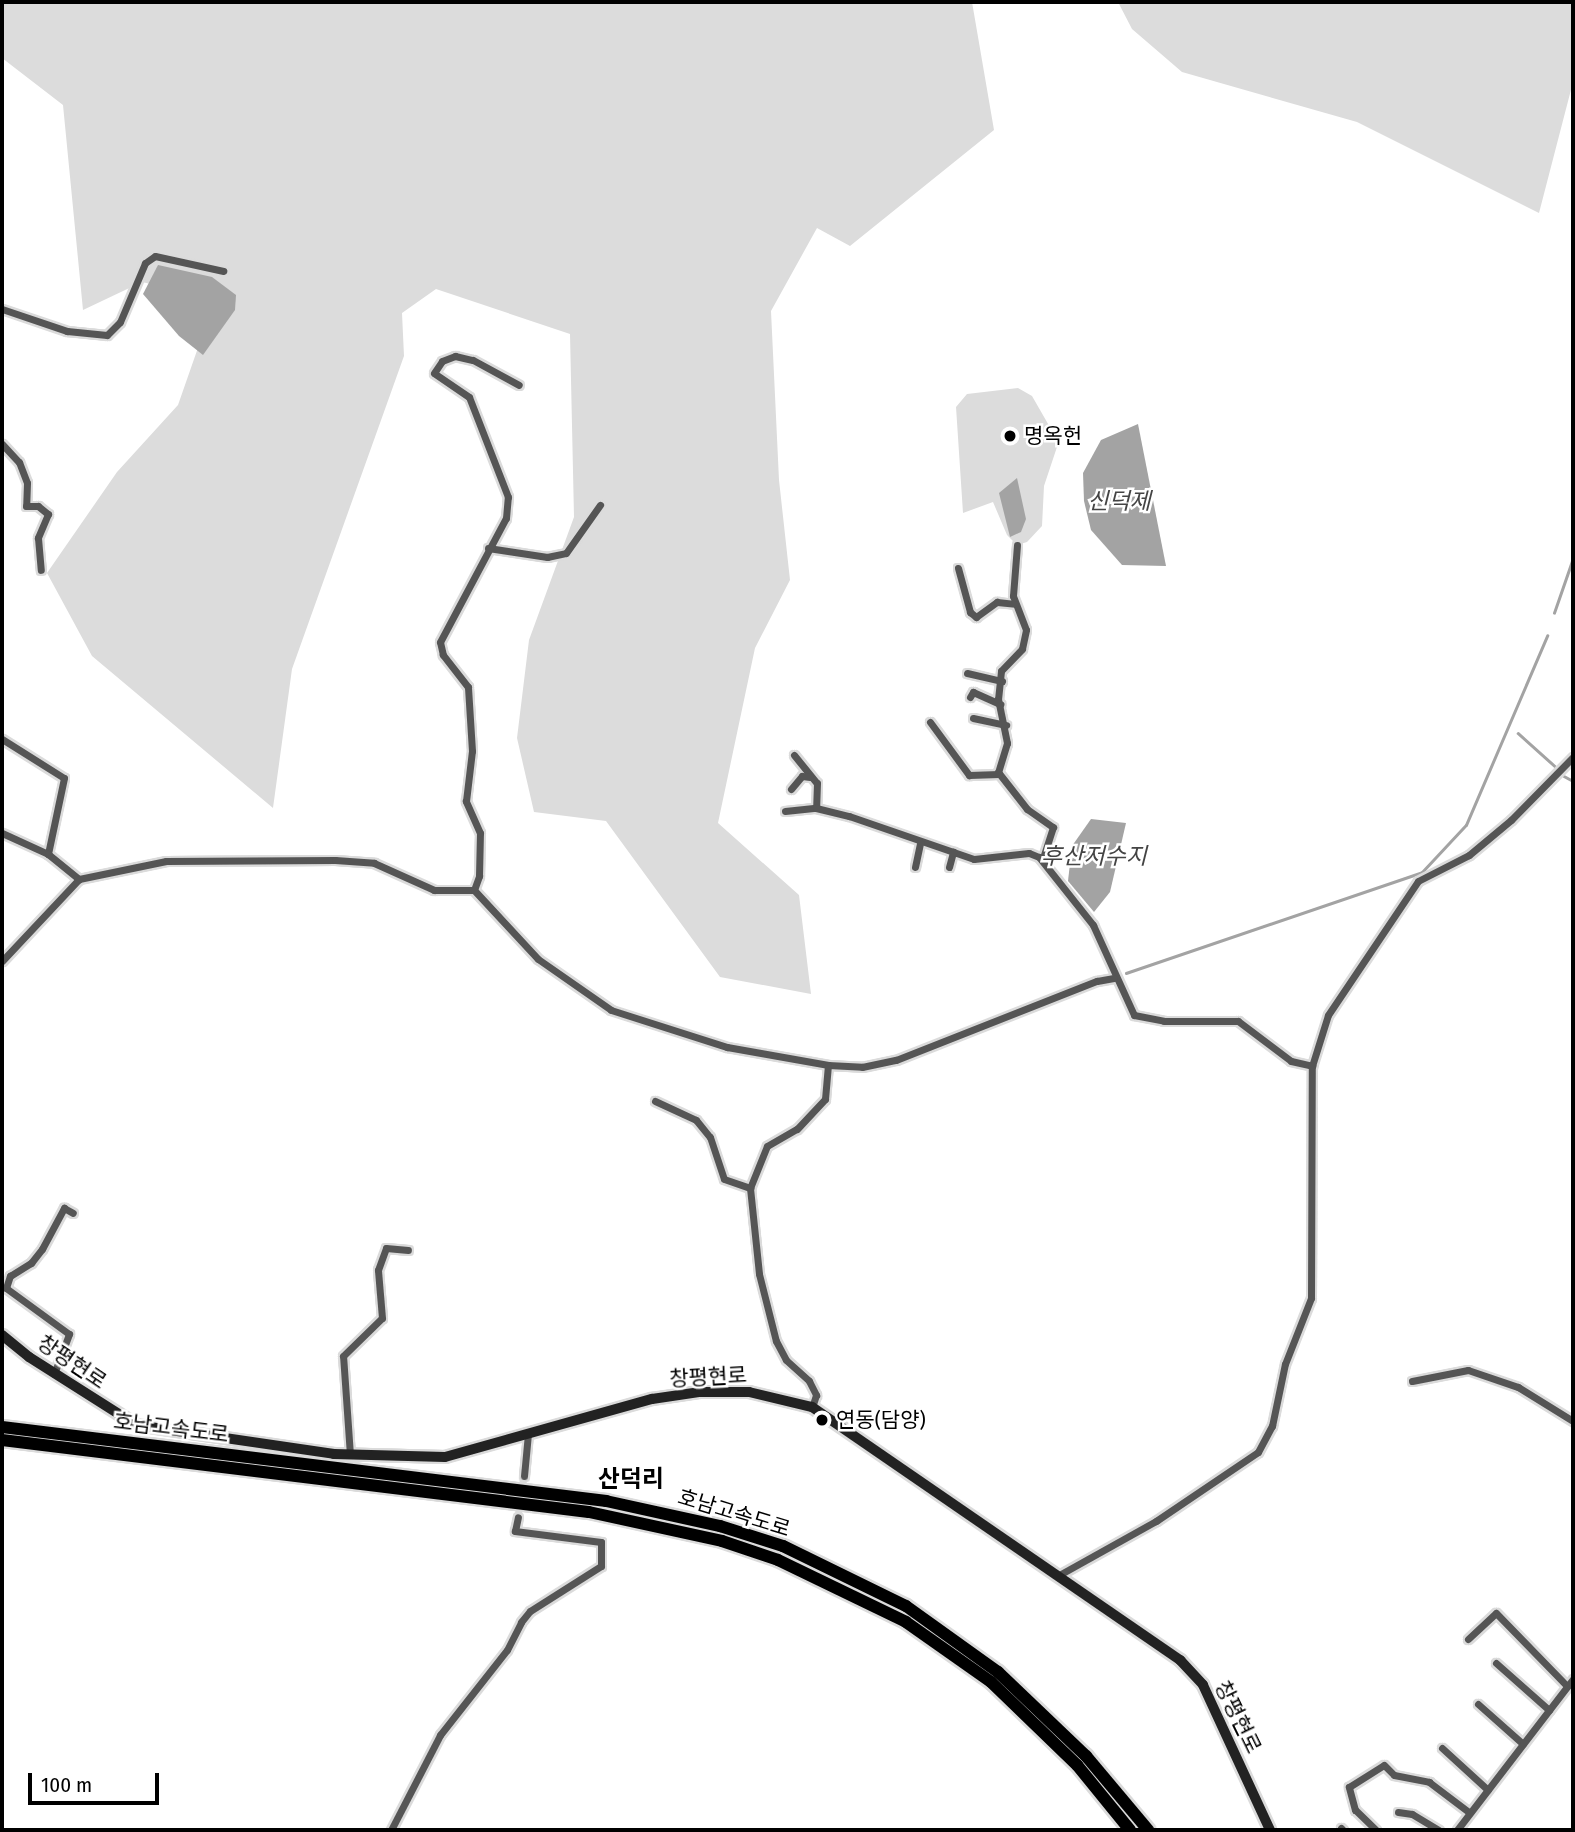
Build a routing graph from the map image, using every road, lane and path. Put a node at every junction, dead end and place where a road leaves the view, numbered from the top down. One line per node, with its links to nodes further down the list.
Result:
1 (223, 271): 2 (street)
2 (2, 309)
3 (519, 385): 7 (street)
4 (2, 444): 9 (street)
5 (600, 505): 7 (street)
6 (1017, 545): 10 (street)
7 (488, 548): 34 (street)
8 (958, 568): 10 (street)
9 (41, 570)
10 (1015, 604): 12 (street)
11 (967, 673): 12 (street)
12 (1002, 681): 14 (street)
13 (970, 697): 14 (street)
14 (1000, 704): 17 (street)
15 (974, 718): 17 (street)
16 (930, 722): 21 (street)
17 (1006, 726): 21 (street)
18 (2, 739): 29 (street)
19 (794, 755): 22 (street)
20 (1573, 757): 38 (street)
21 (999, 774): 30 (street)
22 (811, 777): 23 (street); 24 (street)
23 (791, 789)
24 (816, 808): 25 (street); 27 (street)
25 (785, 811)
26 (2, 833): 29 (street)
27 (920, 843): 28 (street); 31 (street)
28 (953, 852): 30 (street); 32 (street)
29 (48, 854): 33 (street)
30 (1042, 860): 36 (street)
31 (915, 867)
32 (949, 867)
33 (79, 879): 34 (street); 35 (street)
34 (474, 890): 37 (street)
35 (2, 961)
36 (1114, 978): 37 (street); 38 (street)
37 (828, 1065): 40 (street)
38 (1312, 1066): 54 (street)
39 (654, 1101): 40 (street)
40 (750, 1188): 46 (street)
41 (73, 1213): 44 (street)
42 (408, 1250): 51 (street)
43 (2, 1335): 44 (main road, 창평현로)
44 (54, 1374): 51 (main road, 창평현로)
45 (1412, 1381): 47 (street)
46 (812, 1407): 49 (main road, 창평현로); 54 (main road, 창평현로)
47 (1573, 1422)
48 (2, 1427): 68 (highway, 호남고속도로)
49 (528, 1434): 51 (main road, 창평현로); 52 (street)
50 (2, 1440): 67 (highway, 호남고속도로)
51 (350, 1455)
52 (524, 1476)
53 (518, 1517): 66 (street)
54 (1059, 1575): 69 (main road, 창평현로)
55 (1468, 1639): 58 (street)
56 (1496, 1663): 60 (street)
57 (1573, 1679): 58 (street)
58 (1567, 1686): 60 (street)
59 (1478, 1704): 61 (street)
60 (1549, 1710): 61 (street)
61 (1523, 1744): 63 (street)
62 (1442, 1748): 63 (street)
63 (1488, 1790): 65 (street)
64 (1398, 1812): 71 (street)
65 (1470, 1813): 70 (street); 72 (street)
66 (391, 1830)
67 (1130, 1830)
68 (1148, 1830)
69 (1270, 1830)
70 (1376, 1830)
71 (1439, 1830)
72 (1457, 1830)

